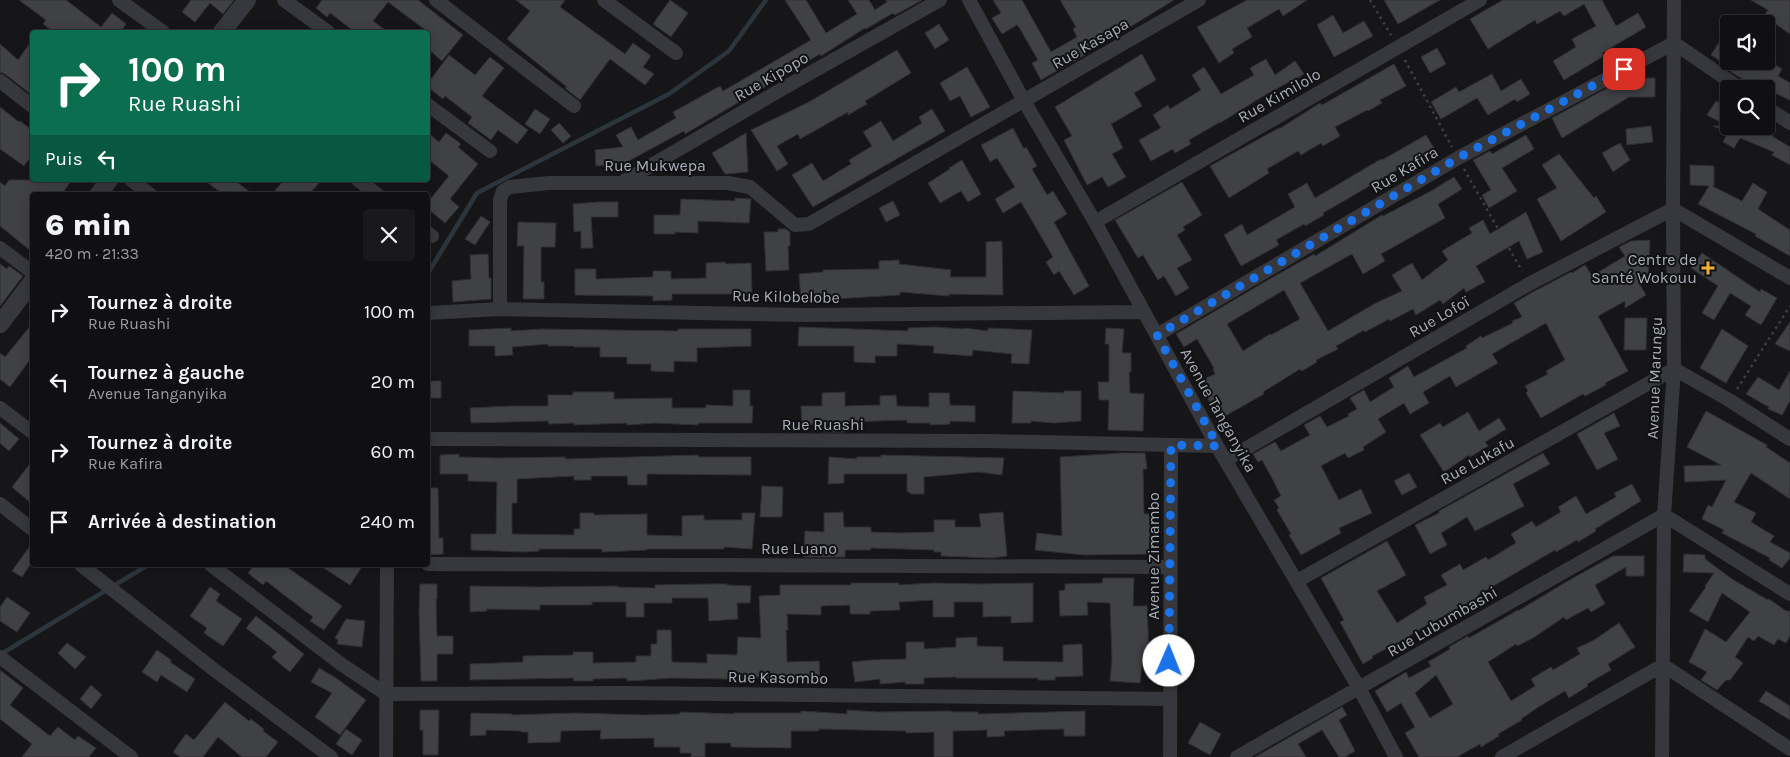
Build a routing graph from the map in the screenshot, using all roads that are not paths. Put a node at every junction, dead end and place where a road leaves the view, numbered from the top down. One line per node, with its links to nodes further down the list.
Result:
1 (119, 0): 11 (street)
2 (247, 0): 12 (street)
3 (284, 0): 13 (street)
4 (436, 0): 21 (street)
5 (604, 0): 15 (street)
6 (940, 0): 27 (street, Rue Kipopo)
7 (969, 0): 18 (street, Avenue Tanganyika)
8 (1199, 0): 18 (street, Rue Kasapa)
9 (1480, 0): 31 (street, Rue Kimilolo)
10 (1674, 0): 14 (street, Avenue Marungu)
11 (160, 30)
12 (224, 30)
13 (325, 30)
14 (1674, 43): 16 (street); 30 (street, Avenue Marungu); 41 (street, Rue Kafira)
15 (676, 53)
16 (1728, 80)
17 (0, 81): 19 (street)
18 (1024, 101): 31 (street, Avenue Tanganyika); 32 (street, Rue Kasapa)
19 (30, 104)
20 (430, 106): 24 (street)
21 (574, 106)
22 (1775, 112): 23 (street)
23 (1790, 123)
24 (490, 151)
25 (134, 182): 28 (street)
26 (361, 182): 29 (street)
27 (621, 183): 32 (street, Rue Mukwepa); 37 (street, Rue Mukwepa)
28 (147, 192)
29 (374, 192)
30 (1673, 208): 35 (street); 42 (street, Avenue Marungu); 49 (street, Rue Lofoï)
31 (1096, 222): 38 (street, Avenue Tanganyika)
32 (795, 225)
33 (0, 248): 34 (street)
34 (30, 270)
35 (1790, 278)
36 (30, 285): 40 (street)
37 (500, 309): 38 (street, Rue Kilobelobe); 39 (street, Rue Kilobelobe)
38 (1144, 312): 41 (street, Avenue Tanganyika)
39 (430, 313)
40 (0, 324)
41 (1157, 335): 48 (street, Avenue Tanganyika)
42 (1674, 369): 45 (street); 51 (street, Avenue Marungu); 58 (street, Rue Lukafu)
43 (0, 408): 44 (street)
44 (30, 430)
45 (1790, 439)
46 (430, 440): 47 (street, Rue Ruashi)
47 (1171, 445): 48 (street, Rue Ruashi); 57 (street, Avenue Zimambo)
48 (1218, 446): 49 (street, Avenue Tanganyika)
49 (1226, 460): 58 (street, Avenue Tanganyika)
50 (0, 504): 52 (street)
51 (1664, 515): 59 (street); 61 (street, Avenue Marungu); 62 (street, Rue Lubumbashi)
52 (30, 527)
53 (430, 564): 57 (street, Rue Luano)
54 (84, 567): 67 (street)
55 (214, 567): 63 (street)
56 (387, 567): 63 (street)
57 (1171, 567): 64 (street, Avenue Zimambo)
58 (1297, 581): 62 (street, Avenue Tanganyika)
59 (1790, 594)
60 (0, 657): 66 (street)
61 (1663, 665): 65 (street); 72 (street); 73 (street, Avenue Marungu)
62 (1358, 688): 70 (street, Rue Lubumbashi); 71 (street, Avenue Tanganyika)
63 (386, 694): 64 (street, Rue Kasombo); 68 (street)
64 (1169, 699): 69 (street, Avenue Zimambo)
65 (1790, 749)
66 (131, 757)
67 (331, 757)
68 (386, 757)
69 (1170, 757)
70 (1237, 757)
71 (1396, 757)
72 (1502, 757)
73 (1662, 757)

